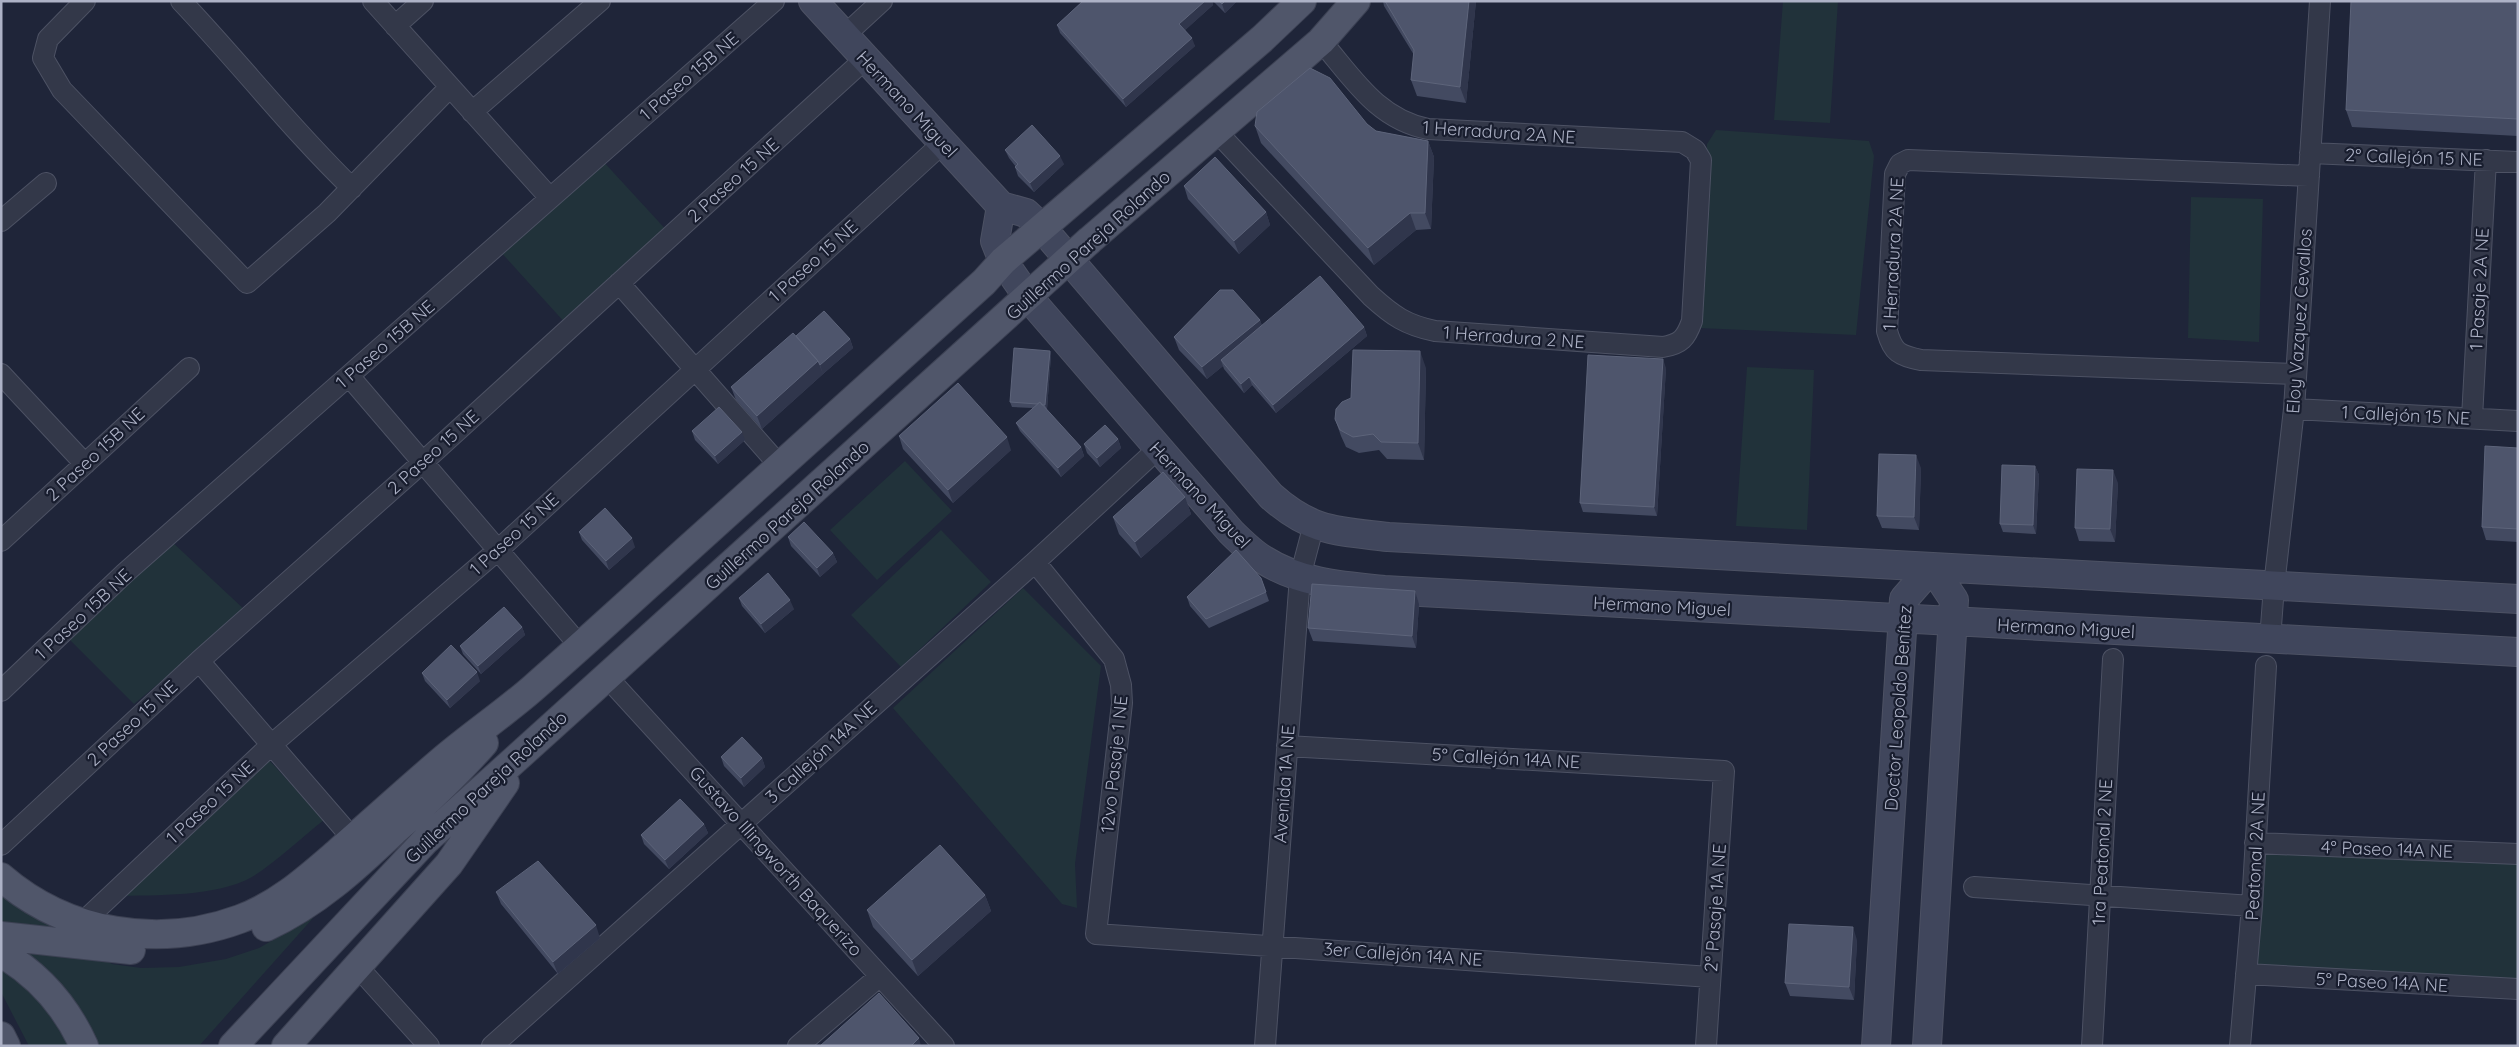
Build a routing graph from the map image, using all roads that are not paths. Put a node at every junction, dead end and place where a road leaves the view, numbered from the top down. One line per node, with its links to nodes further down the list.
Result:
1 (85, 1): 26 (street)
2 (182, 1): 26 (street)
3 (373, 1): 12 (street)
4 (423, 1): 12 (street)
5 (600, 1): 17 (street)
6 (774, 1): 27 (street, 1 Paseo 15B NE)
7 (813, 1): 13 (street, Hermano Miguel)
8 (882, 1): 13 (street)
9 (1302, 1): 30 (main road)
10 (1356, 1): 14 (main road, Guillermo Pareja Rolando)
11 (2320, 1): 21 (street, Eloy Vazquez Cevallos)
12 (395, 26): 16 (street)
13 (844, 36): 15 (street, Hermano Miguel)
14 (1321, 41): 18 (main road, Guillermo Pareja Rolando); 20 (street, 1 Herradura 2A NE)
15 (865, 60): 19 (street, Hermano Miguel); 33 (street, 2 Paseo 15 NE)
16 (449, 88): 17 (street); 26 (street)
17 (472, 112): 27 (street)
18 (1217, 132): 20 (street, 1 Herradura 2 NE); 32 (main road, Guillermo Pareja Rolando)
19 (944, 142): 28 (street, Hermano Miguel); 36 (street, 1 Paseo 15 NE)
20 (1682, 142)
21 (2310, 153): 22 (street, 2° Callejón 15 NE); 24 (street, Eloy Vazquez Cevallos)
22 (2486, 160): 23 (street, 2° Callejón 15 NE); 41 (street, 1 Pasaje 2A NE)
23 (2518, 162)
24 (2309, 176): 37 (street, Eloy Vazquez Cevallos); 37 (street, 1 Herradura 2A NE)
25 (46, 183): 29 (street)
26 (352, 188)
27 (550, 198): 38 (street, 1 Paseo 15B NE)
28 (1001, 206): 30 (street); 31 (street, Hermano Miguel)
29 (1, 221)
30 (1042, 228): 31 (main road); 32 (street)
31 (1003, 261): 34 (street, Hermano Miguel); 46 (main road)
32 (1069, 261): 34 (main road, Guillermo Pareja Rolando); 47 (street)
33 (619, 283): 36 (street); 44 (street, 2 Paseo 15 NE)
34 (1028, 297): 52 (street, Hermano Miguel); 63 (main road, Guillermo Pareja Rolando)
35 (189, 368): 45 (street, 2 Paseo 15B NE)
36 (696, 368): 46 (street); 49 (street, 1 Paseo 15 NE)
37 (2296, 374): 40 (street, Eloy Vazquez Cevallos)
38 (349, 376): 44 (street); 65 (street, 1 Paseo 15B NE)
39 (2, 377): 45 (street)
40 (2294, 409): 41 (street, 1 Callejón 15 NE); 53 (street, Eloy Vazquez Cevallos)
41 (2472, 418): 42 (street, 1 Callejón 15 NE)
42 (2518, 420)
43 (1149, 457): 50 (street, 3 Callejón 14A NE)
44 (423, 462): 49 (street); 61 (street, 2 Paseo 15 NE)
45 (85, 464): 48 (street, 2 Paseo 15B NE)
46 (780, 466): 58 (main road)
47 (1314, 524): 51 (street); 52 (street, Avenida 1A NE)
48 (1, 541)
49 (498, 550): 58 (street); 67 (street, 1 Paseo 15 NE)
50 (1034, 562): 70 (street, 3 Callejón 14A NE); 80 (street, 12vo Pasaje 1 NE)
51 (1932, 567): 53 (street); 55 (street, Doctor Leopoldo Benítez); 56 (street)
52 (1300, 577): 55 (street, Hermano Miguel); 68 (street, Avenida 1A NE)
53 (2274, 586): 54 (street); 57 (street, Eloy Vazquez Cevallos)
54 (2518, 599)
55 (1902, 619): 56 (street, Hermano Miguel); 100 (street, Doctor Leopoldo Benítez)
56 (1953, 622): 57 (street, Hermano Miguel); 101 (street)
57 (2270, 640): 59 (street, Hermano Miguel)
58 (580, 646): 64 (main road)
59 (2518, 652)
60 (2113, 659): 77 (street, 1ra Peatonal 2 NE)
61 (199, 661): 67 (street); 73 (street, 2 Paseo 15 NE)
62 (2266, 666): 72 (street, Peatonal 2A NE)
63 (606, 677): 66 (main road, Guillermo Pareja Rolando); 70 (street, Gustavo Illingworth Baquerizo)
64 (530, 690): 71 (main road); 81 (main road)
65 (1, 691)
66 (558, 721): 84 (main road); 92 (main road, Guillermo Pareja Rolando)
67 (271, 745): 71 (street); 79 (street, 1 Paseo 15 NE)
68 (1287, 746): 69 (street, 5° Callejón 14A NE); 82 (street, Avenida 1A NE)
69 (1724, 770): 87 (street, 2° Pasaje 1A NE)
70 (742, 823): 86 (street, Gustavo Illingworth Baquerizo); 95 (street, 3 Callejón 14A NE)
71 (353, 840): 79 (main road)
72 (2255, 843): 74 (street, 4° Paseo 14A NE); 78 (street, Peatonal 2A NE)
73 (1, 845)
74 (2518, 854)
75 (1, 877): 79 (main road)
76 (1974, 887): 77 (street)
77 (2099, 896): 78 (street); 102 (street, 1ra Peatonal 2 NE)
78 (2252, 906): 85 (street, Peatonal 2A NE)
79 (82, 923)
80 (1096, 934): 82 (street, 3er Callejón 14A NE)
81 (1, 936)
82 (1273, 945): 87 (street, 3er Callejón 14A NE); 98 (street, Avenida 1A NE)
83 (1, 953): 91 (main road)
84 (357, 966): 93 (main road); 94 (street)
85 (2246, 974): 88 (street, 5° Paseo 14A NE); 103 (street, Peatonal 2A NE)
86 (880, 976): 96 (street); 97 (street, Gustavo Illingworth Baquerizo)
87 (1710, 977): 99 (street, 2° Pasaje 1A NE)
88 (2518, 989)
89 (1, 1036): 90 (main road)
90 (6, 1046)
91 (84, 1046)
92 (233, 1046)
93 (286, 1046)
94 (429, 1046)
95 (492, 1046)
96 (798, 1046)
97 (944, 1046)
98 (1265, 1046)
99 (1706, 1046)
100 (1876, 1046)
101 (1927, 1046)
102 (2092, 1046)
103 (2240, 1046)

